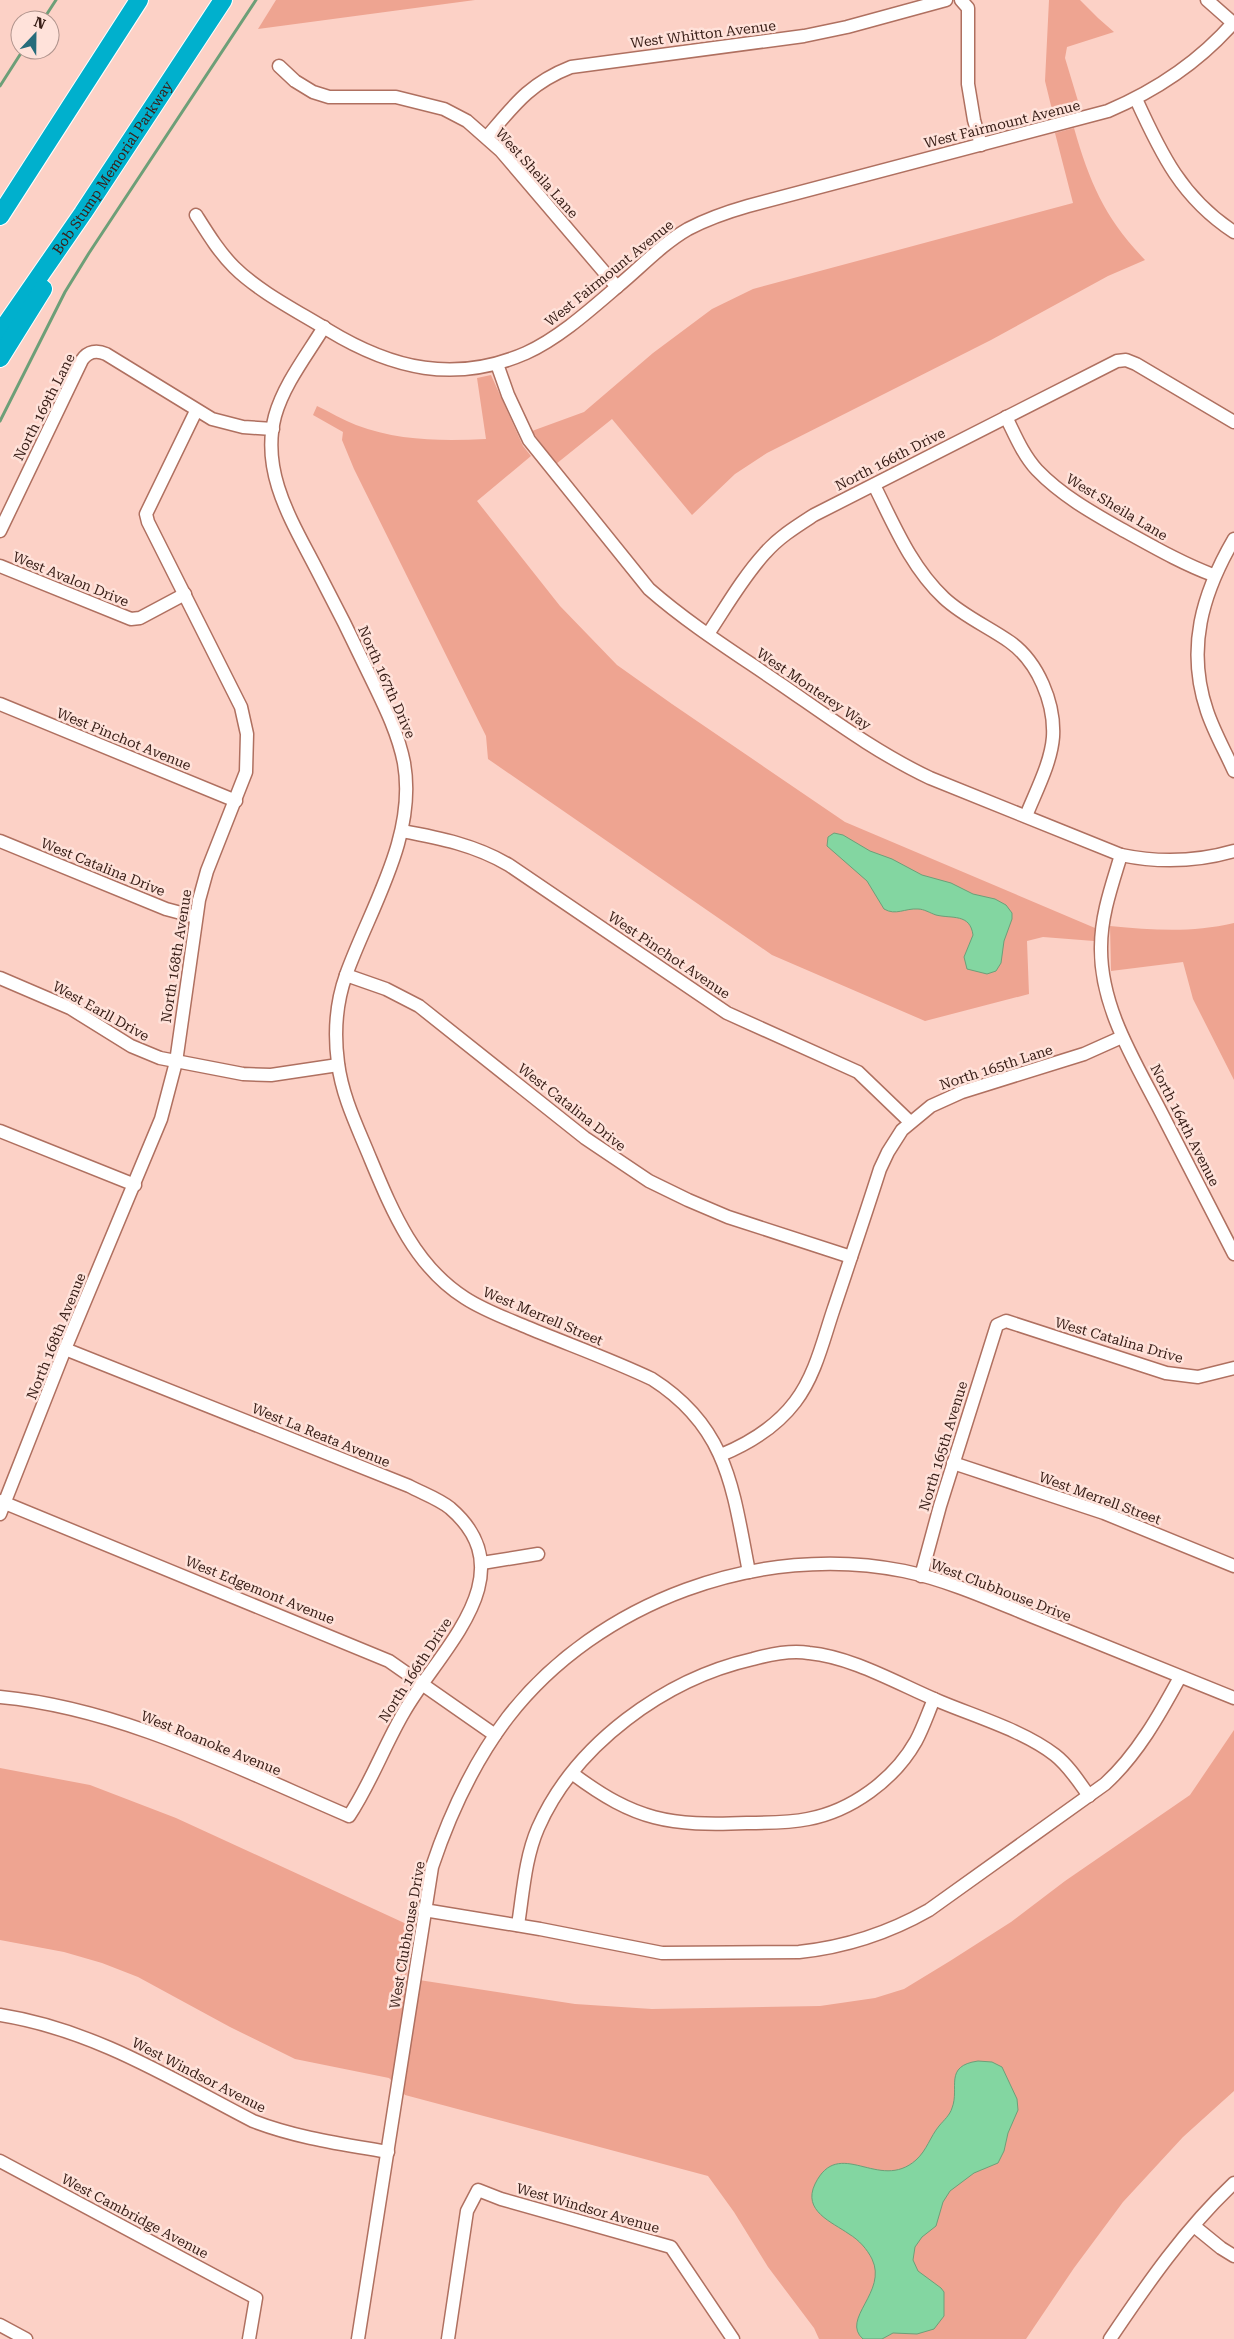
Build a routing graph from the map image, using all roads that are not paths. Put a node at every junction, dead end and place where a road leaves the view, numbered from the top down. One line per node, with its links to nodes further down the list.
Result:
1 (139, 0): 8 (highway)
2 (223, 0): 15 (highway, Bob Stump Memorial Parkway)
3 (946, 0): 10 (street, West Whitton Avenue)
4 (1207, 0): 6 (street)
5 (963, 2): 11 (street)
6 (1233, 23): 9 (street, West Fairmount Avenue)
7 (279, 66): 10 (street, West Sheila Lane)
8 (85, 82): 12 (highway); 13 (highway)
9 (1136, 99): 11 (street, West Fairmount Avenue); 16 (street)
10 (487, 137): 17 (street, West Sheila Lane)
11 (981, 145): 17 (street, West Fairmount Avenue)
12 (0, 195)
13 (0, 216)
14 (196, 216): 18 (street, West Fairmount Avenue)
15 (78, 220): 19 (highway, Bob Stump Memorial Parkway); 20 (highway)
16 (1234, 232)
17 (617, 287): 21 (street, West Fairmount Avenue)
18 (324, 327): 21 (street, West Fairmount Avenue); 25 (street, North 167th Drive)
19 (0, 333)
20 (0, 358)
21 (497, 364): 32 (street, West Monterey Way)
22 (196, 410): 25 (street); 27 (street, North 169th Lane); 31 (street, North 168th Avenue)
23 (1006, 417): 24 (street, North 166th Drive); 26 (street, North 166th Drive); 30 (street, West Sheila Lane)
24 (1234, 422)
25 (273, 429): 37 (street, North 167th Drive)
26 (874, 485): 32 (street, North 166th Drive); 36 (street)
27 (0, 531)
28 (1234, 539): 30 (street)
29 (0, 566): 31 (street, West Avalon Drive)
30 (1214, 575): 34 (street)
31 (185, 594): 35 (street, North 168th Avenue)
32 (708, 634): 36 (street, West Monterey Way)
33 (0, 704): 35 (street, West Pinchot Avenue)
34 (1234, 771)
35 (236, 801): 41 (street, North 168th Avenue)
36 (1026, 816): 40 (street, West Monterey Way)
37 (402, 831): 42 (street, North 167th Drive); 47 (street, West Pinchot Avenue)
38 (0, 841): 41 (street, West Catalina Drive)
39 (1234, 851): 40 (street, West Monterey Way)
40 (1121, 855): 44 (street)
41 (196, 916): 45 (street, North 168th Avenue)
42 (346, 975): 46 (street, North 167th Drive); 51 (street, West Catalina Drive)
43 (0, 978): 45 (street, West Earll Drive)
44 (1122, 1036): 47 (street, North 165th Lane); 50 (street, North 164th Avenue)
45 (176, 1062): 46 (street, West Earll Drive); 49 (street, North 168th Avenue)
46 (338, 1065): 55 (street, West Merrell Street)
47 (910, 1122): 51 (street, North 165th Lane)
48 (0, 1131): 49 (street)
49 (135, 1185): 53 (street, North 168th Avenue)
50 (1234, 1254)
51 (851, 1257): 55 (street, North 165th Lane)
52 (997, 1326): 54 (street, West Catalina Drive); 56 (street, North 165th Avenue)
53 (65, 1349): 57 (street, North 168th Avenue); 59 (street, West La Reata Avenue)
54 (1234, 1368)
55 (721, 1455): 61 (street, West Merrell Street)
56 (953, 1463): 60 (street, West Merrell Street); 62 (street, North 165th Avenue)
57 (1, 1506): 64 (street, West Edgemont Avenue)
58 (538, 1554): 59 (street)
59 (482, 1563): 64 (street, North 166th Drive)
60 (1234, 1566)
61 (749, 1572): 62 (street, West Clubhouse Drive); 68 (street, West Clubhouse Drive)
62 (921, 1576): 63 (street, West Clubhouse Drive)
63 (1180, 1676): 66 (street, West Clubhouse Drive); 70 (street)
64 (424, 1684): 68 (street, West Edgemont Avenue); 71 (street, North 166th Drive)
65 (0, 1697): 71 (street, West Roanoke Avenue)
66 (1234, 1698)
67 (934, 1699): 69 (street); 69 (street); 70 (street)
68 (495, 1734): 72 (street, West Clubhouse Drive)
69 (573, 1774): 73 (street)
70 (1089, 1796): 73 (street)
71 (349, 1816)
72 (424, 1910): 73 (street); 75 (street, West Clubhouse Drive)
73 (518, 1925)
74 (0, 2015): 75 (street, West Windsor Avenue)
75 (388, 2152): 83 (street, West Clubhouse Drive)
76 (0, 2161): 82 (street, West Cambridge Avenue)
77 (1234, 2183): 78 (street)
78 (1194, 2226): 79 (street); 86 (street)
79 (1234, 2256)
80 (0, 2325): 81 (street)
81 (26, 2339)
82 (249, 2339)
83 (358, 2339)
84 (448, 2339): 85 (street, West Windsor Avenue)
85 (733, 2339)
86 (1110, 2339)

